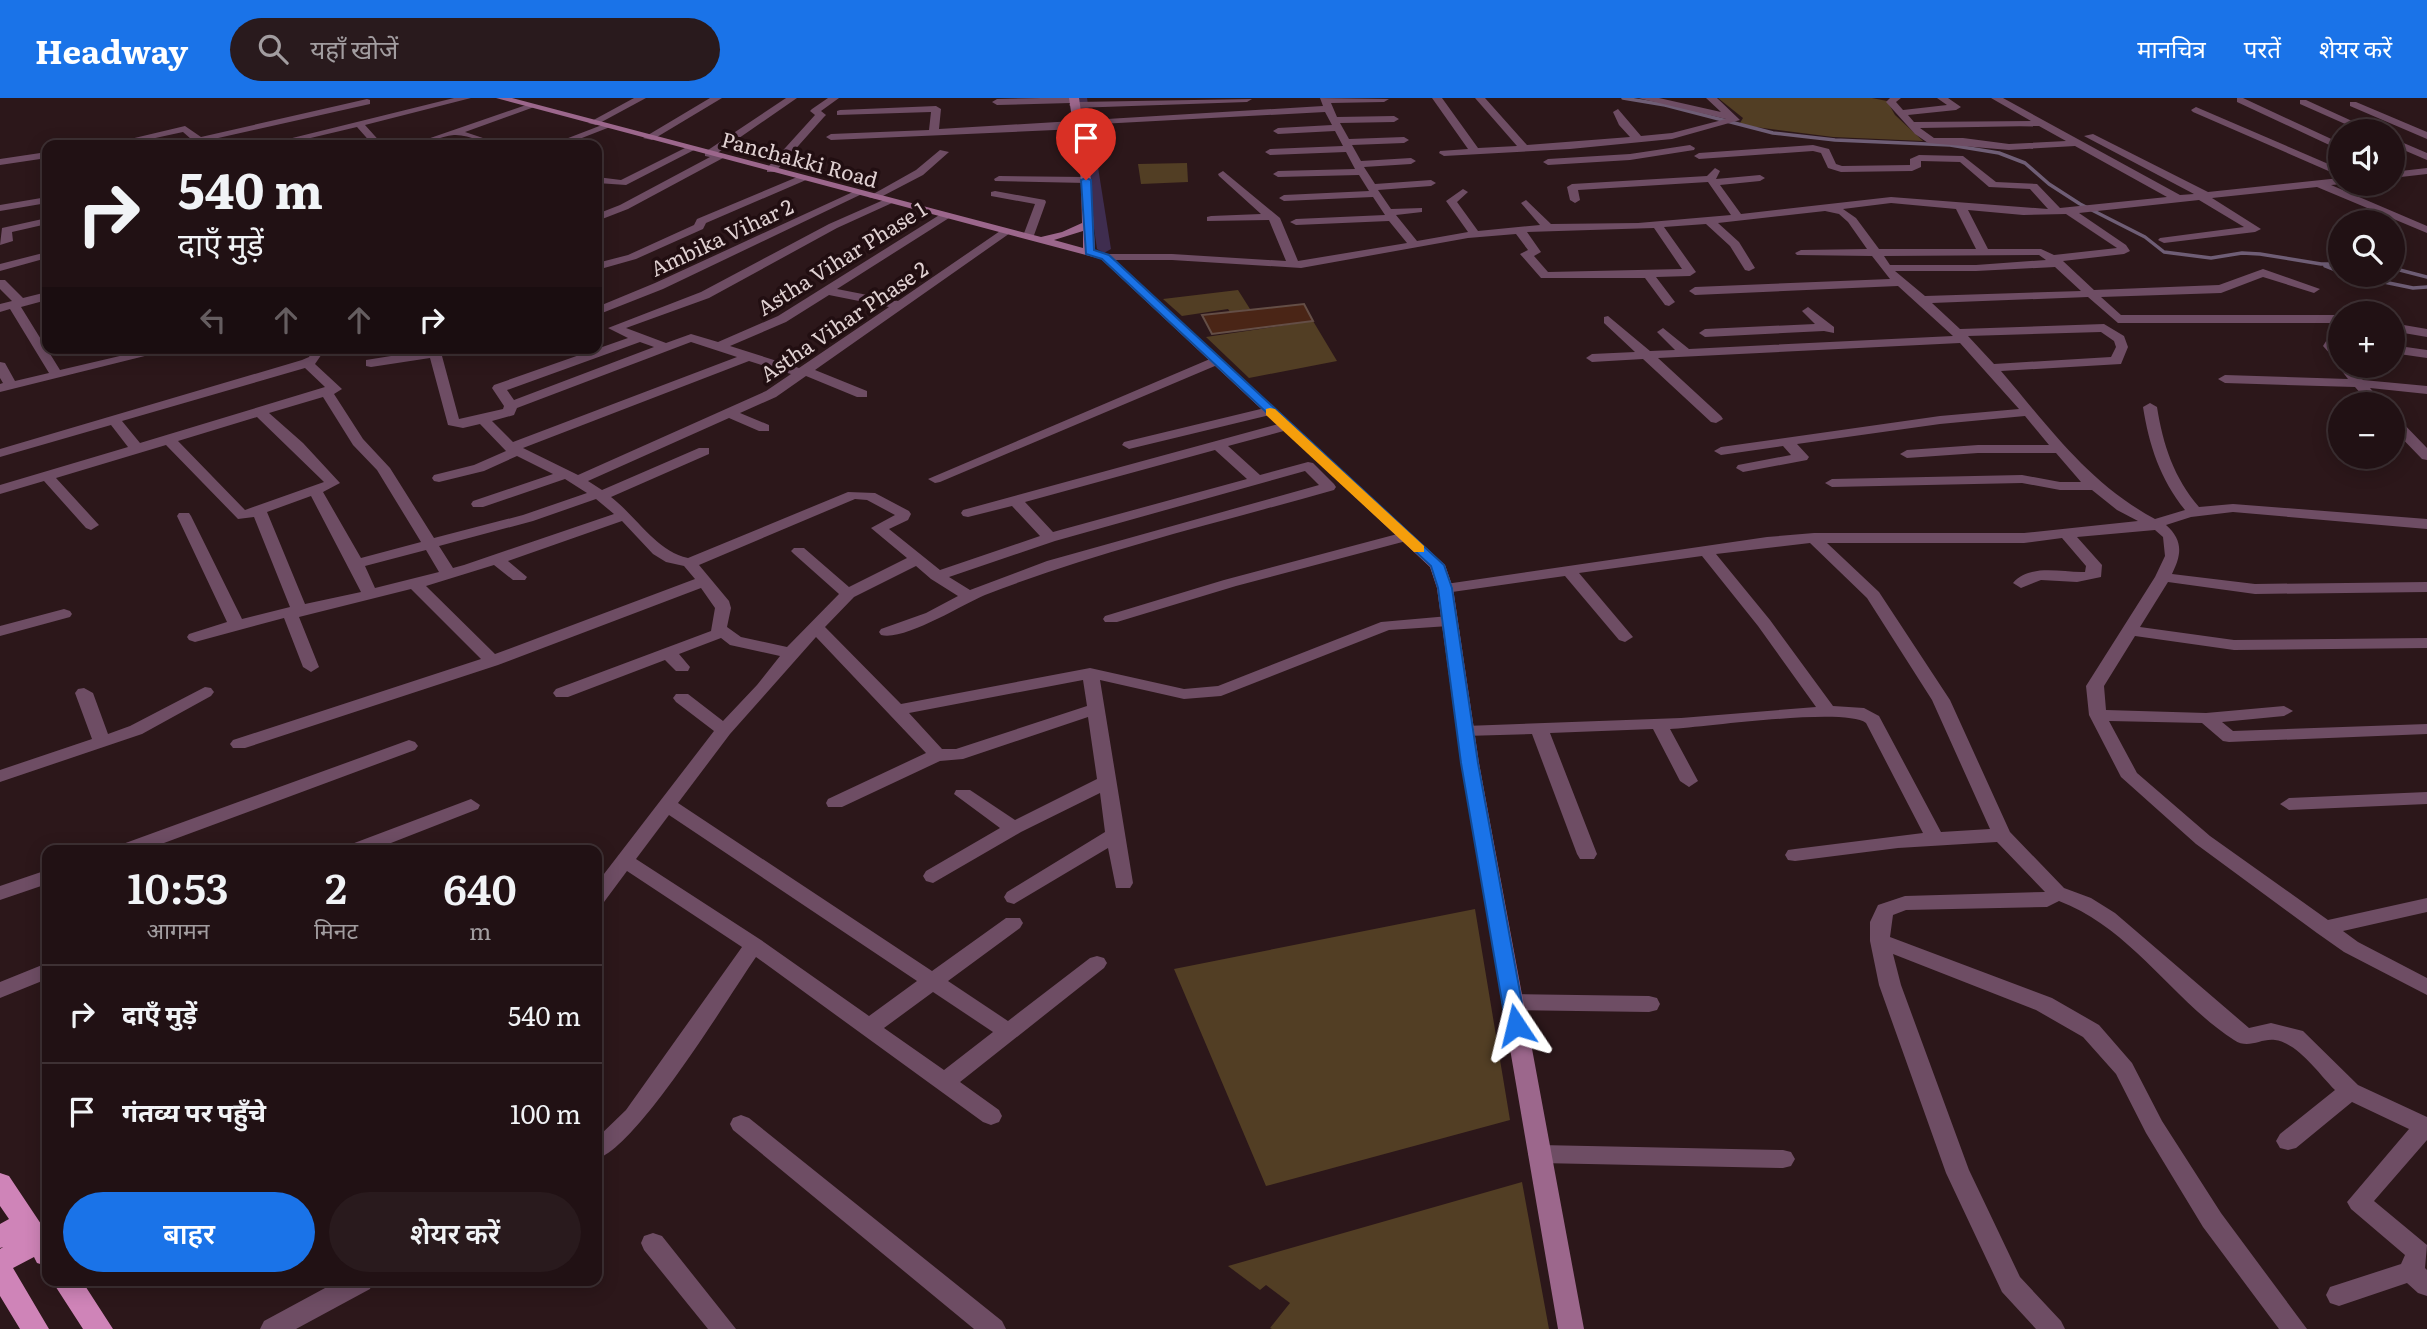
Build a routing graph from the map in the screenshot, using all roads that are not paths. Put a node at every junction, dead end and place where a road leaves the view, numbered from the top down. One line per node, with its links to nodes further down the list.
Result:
1 (466, 98): 38 (street)
2 (501, 98): 24 (main road, Panchakki Road)
3 (641, 98): 34 (street)
4 (717, 98): 49 (street)
5 (792, 98): 70 (street)
6 (834, 98): 79 (street)
7 (1437, 98): 66 (street)
8 (1480, 98): 63 (street)
9 (1643, 98): 33 (street)
10 (1711, 98): 33 (street)
11 (1896, 98): 31 (street)
12 (1942, 98): 31 (street)
13 (1996, 98): 28 (street)
14 (1247, 99): 17 (street)
15 (1384, 99): 21 (street)
16 (2240, 100): 59 (street)
17 (1169, 101): 20 (street); 29 (street)
18 (366, 102): 52 (street)
19 (997, 102): 20 (street)
20 (1077, 102): 35 (main road)
21 (1326, 102): 29 (street); 36 (street)
22 (2303, 102): 32 (street)
23 (2353, 104): 48 (street)
24 (532, 106): 34 (main road, Panchakki Road); 43 (street)
25 (2196, 110): 78 (street)
26 (1618, 112): 50 (street)
27 (840, 113): 40 (street)
28 (2023, 114): 31 (street); 37 (street)
29 (1172, 116): 35 (street)
30 (1394, 119): 36 (street)
31 (1906, 119): 37 (street); 60 (street)
32 (2342, 119)
33 (1731, 121): 46 (street)
34 (593, 123): 39 (main road, Panchakki Road)
35 (1081, 123): 40 (street); 88 (main road)
36 (1336, 124): 41 (street); 61 (street)
37 (2039, 124): 42 (street)
38 (359, 125): 53 (street); 54 (street)
39 (605, 127): 49 (main road, Panchakki Road); 57 (street)
40 (934, 131): 45 (street)
41 (1278, 131)
42 (2051, 131): 44 (street); 60 (street)
43 (455, 132): 55 (street); 56 (street)
44 (2012, 132)
45 (831, 136)
46 (1672, 136): 50 (street); 64 (street)
47 (2089, 136): 99 (street)
48 (2427, 136)
49 (648, 138): 65 (main road, Panchakki Road)
50 (1638, 139): 63 (street)
51 (133, 140): 52 (street)
52 (198, 140)
53 (292, 140)
54 (372, 140)
55 (430, 140)
56 (482, 140)
57 (569, 140)
58 (1404, 140): 61 (street)
59 (2328, 140)
60 (2077, 143): 102 (street)
61 (1348, 146): 68 (street); 77 (street)
62 (2405, 147): 73 (street)
63 (1524, 148): 66 (street)
64 (1690, 148): 72 (street); 76 (street)
65 (691, 149): 70 (main road, Panchakki Road); 89 (street)
66 (1475, 151): 69 (street)
67 (944, 152): 100 (street)
68 (1270, 152)
69 (1444, 153)
70 (714, 155): 79 (main road, Panchakki Road); 112 (street)
71 (42, 156): 75 (street)
72 (1699, 156): 90 (street); 111 (street)
73 (2427, 157)
74 (1411, 161): 77 (street)
75 (0, 162)
76 (1548, 162)
77 (1360, 168): 83 (street); 95 (street)
78 (2328, 168)
79 (771, 170): 85 (main road, Panchakki Road)
80 (2427, 171): 81 (street)
81 (2405, 172)
82 (1223, 174): 115 (street)
83 (1278, 174)
84 (2405, 176): 93 (street)
85 (802, 178): 97 (main road, Panchakki Road); 139 (street)
86 (1760, 178): 90 (street)
87 (999, 180): 88 (street)
88 (1086, 180): 121 (main road)
89 (602, 181)
90 (1713, 181): 103 (street); 116 (street)
91 (1431, 183): 95 (street)
92 (2328, 183): 94 (street)
93 (2427, 183)
94 (2320, 184): 99 (street); 125 (street)
95 (1374, 191): 101 (street); 114 (street)
96 (1463, 192): 127 (street)
97 (859, 193): 100 (main road, Panchakki Road); 155 (street, Ambika Vihar 2)
98 (995, 194): 128 (street)
99 (2202, 195): 102 (street); 129 (street)
100 (873, 197): 105 (main road, Panchakki Road)
101 (1284, 198)
102 (2179, 199): 111 (street)
103 (1575, 200)
104 (42, 201): 108 (street)
105 (888, 201): 113 (main road, Panchakki Road); 161 (street)
106 (1526, 203): 123 (street)
107 (1960, 206): 109 (street); 111 (street); 133 (street)
108 (0, 208)
109 (1822, 208): 116 (street); 136 (street)
110 (1418, 210): 114 (street)
111 (2067, 211): 137 (street)
112 (602, 215)
113 (945, 215): 126 (main road, Panchakki Road); 146 (street, Astha Vihar Phase 1)
114 (1390, 215): 119 (street); 131 (street)
115 (1271, 216): 117 (street); 138 (street)
116 (1738, 217): 120 (street)
117 (1211, 219)
118 (42, 222): 130 (street)
119 (1296, 222)
120 (1709, 222): 122 (street); 141 (street)
121 (1088, 224): 128 (main road); 134 (main road)
122 (1657, 225): 123 (street); 142 (street)
123 (1548, 228): 124 (street)
124 (1519, 230): 127 (street); 142 (street)
125 (2427, 230)
126 (1007, 231): 128 (main road, Panchakki Road); 153 (street, Astha Vihar Phase 2)
127 (1475, 234): 131 (street)
128 (1034, 238): 134 (main road, Panchakki Road)
129 (2164, 240)
130 (0, 242)
131 (1415, 245): 138 (street)
132 (1801, 253): 136 (street)
133 (1984, 253): 136 (street); 137 (street)
134 (1097, 254): 138 (street); 185 (main road)
135 (42, 256): 140 (street)
136 (1882, 261): 137 (street); 143 (street)
137 (2056, 261): 148 (street)
138 (1294, 265)
139 (602, 266)
140 (0, 268)
141 (1749, 268)
142 (1648, 274): 151 (street)
143 (1900, 282): 147 (street); 150 (street)
144 (1, 283): 152 (street)
145 (2314, 289): 148 (street)
146 (828, 291): 153 (street); 170 (street, Astha Vihar Phase 1)
147 (1695, 291)
148 (2091, 294): 150 (street); 157 (street)
149 (42, 297): 152 (street)
150 (1922, 300): 166 (street)
151 (1670, 302)
152 (17, 304): 154 (street); 171 (street)
153 (899, 305): 190 (street, Astha Vihar Phase 2)
154 (0, 308)
155 (602, 309)
156 (1808, 311): 160 (street)
157 (2328, 319)
158 (1608, 320): 182 (street)
159 (602, 324): 161 (street)
160 (1826, 327): 164 (street); 168 (street)
161 (614, 328): 167 (street)
162 (2405, 329): 165 (street)
163 (1663, 332): 174 (street)
164 (1705, 333)
165 (2427, 333)
166 (1961, 336): 168 (street); 189 (street); 189 (street)
167 (639, 338): 169 (street); 172 (street)
168 (1850, 345): 174 (street)
169 (664, 347): 170 (street); 200 (street)
170 (718, 347): 183 (street)
171 (42, 348)
172 (602, 351)
173 (2405, 351): 181 (street)
174 (1685, 352): 182 (street)
175 (45, 354): 191 (street)
176 (122, 354): 191 (street)
177 (317, 354): 186 (street)
178 (411, 354): 187 (street)
179 (435, 354): 208 (street)
180 (594, 354): 200 (street)
181 (2427, 354)
182 (1648, 355): 184 (street); 207 (street)
183 (748, 357): 190 (street); 218 (street)
184 (1592, 358)
185 (1217, 360): 203 (main road); 230 (street)
186 (307, 363): 197 (street); 206 (street)
187 (371, 363)
188 (0, 366): 195 (street)
189 (1992, 368): 204 (street)
190 (802, 372): 199 (street); 205 (street, Astha Vihar Phase 2)
191 (57, 375): 195 (street)
192 (2354, 378): 194 (street)
193 (2225, 379): 194 (street)
194 (2358, 383): 196 (street); 198 (street)
195 (5, 387)
196 (2427, 390)
197 (326, 391): 202 (street); 252 (street)
198 (2366, 392)
199 (862, 394)
200 (511, 406): 208 (street)
201 (2150, 407): 241 (street)
202 (259, 411): 213 (street); 236 (street)
203 (1269, 411): 209 (main road); 211 (street)
204 (2030, 412): 214 (street); 220 (street)
205 (729, 413): 210 (street); 228 (street, Astha Vihar Phase 2)
206 (113, 419): 217 (street); 223 (street)
207 (1716, 419)
208 (484, 421): 218 (street)
209 (1286, 426): 216 (street); 249 (main road)
210 (764, 428)
211 (1194, 429): 215 (street); 216 (street)
212 (2405, 433): 225 (street)
213 (167, 439): 217 (street); 240 (street)
214 (1786, 442): 222 (street); 226 (street)
215 (1129, 445)
216 (1216, 445): 232 (street); 238 (street)
217 (136, 448): 227 (street)
218 (514, 449): 228 (street); 229 (street)
219 (2000, 449): 220 (street); 224 (street); 231 (street)
220 (2058, 449): 234 (street)
221 (704, 451): 237 (street)
222 (1721, 451)
223 (0, 453)
224 (1907, 454)
225 (2427, 456)
226 (1743, 468)
227 (47, 476): 235 (street); 247 (street)
228 (571, 477): 237 (street); 239 (street, Astha Vihar Phase 2)
229 (439, 478)
230 (935, 479)
231 (2022, 479): 233 (street); 234 (street)
232 (1257, 480): 250 (street); 271 (street)
233 (1832, 483)
234 (2096, 486): 245 (street)
235 (0, 490)
236 (315, 490): 240 (street); 258 (street)
237 (600, 495): 243 (street); 252 (street)
238 (1015, 500): 242 (street); 250 (street)
239 (478, 504)
240 (259, 510): 272 (street)
241 (2195, 512): 245 (street); 246 (street)
242 (968, 513)
243 (625, 515): 256 (street); 257 (street)
244 (184, 516): 276 (street)
245 (2153, 524): 248 (street); 262 (street)
246 (2427, 524)
247 (91, 525)
248 (2066, 534): 251 (street); 265 (street)
249 (1405, 537): 268 (main road); 274 (street)
250 (1050, 538): 261 (street)
251 (1814, 538): 253 (street); 321 (street)
252 (431, 545): 258 (street); 260 (street)
253 (1705, 550): 259 (street); 297 (street)
254 (799, 551): 269 (street)
255 (918, 559): 257 (street); 261 (street); 269 (street)
256 (497, 560): 260 (street); 263 (street)
257 (689, 563): 264 (street)
258 (356, 564): 270 (street)
259 (1569, 571): 268 (street); 283 (street)
260 (449, 575): 266 (street)
261 (937, 576): 271 (street)
262 (2162, 576): 267 (street); 278 (street)
263 (519, 577)
264 (705, 580): 280 (street); 287 (street)
265 (2021, 583)
266 (415, 584): 270 (street); 287 (street)
267 (2427, 587)
268 (1445, 588): 275 (main road)
269 (848, 594): 277 (street)
270 (370, 595): 272 (street)
271 (969, 596): 281 (street)
272 (295, 613): 276 (street); 288 (street)
273 (64, 614): 279 (street)
274 (1111, 619)
275 (1449, 621): 290 (street); 305 (main road)
276 (236, 624): 282 (street)
277 (817, 628): 285 (street); 296 (street)
278 (2130, 630): 284 (street); 299 (street)
279 (0, 631)
280 (722, 632): 285 (street); 286 (street)
281 (887, 632)
282 (195, 637)
283 (1625, 637)
284 (2427, 643)
285 (791, 653): 304 (street)
286 (669, 654): 289 (street); 293 (street)
287 (492, 661): 307 (street)
288 (311, 667)
289 (682, 667)
290 (1090, 674): 295 (street); 296 (street)
291 (84, 692): 306 (street)
292 (205, 692): 306 (street)
293 (562, 693)
294 (682, 698): 304 (street)
295 (1096, 709): 309 (street); 311 (street)
296 (897, 710): 309 (street)
297 (1828, 711): 301 (street); 322 (street)
298 (2284, 712): 300 (street)
299 (2098, 715): 300 (street); 337 (street)
300 (2206, 718): 303 (street)
301 (1659, 724): 302 (street); 312 (street)
302 (1539, 728): 305 (street); 325 (street)
303 (2427, 729)
304 (724, 730): 318 (street)
305 (1465, 731): 345 (main road)
306 (102, 743): 310 (street)
307 (239, 744)
308 (409, 746): 323 (street)
309 (937, 755): 315 (street)
310 (0, 776)
311 (1108, 780): 319 (street); 320 (street)
312 (1689, 782)
313 (963, 794): 319 (street)
314 (2427, 798): 316 (street)
315 (835, 803)
316 (2289, 804)
317 (471, 805): 324 (street)
318 (668, 805): 327 (street); 342 (street)
319 (1014, 828): 328 (street)
320 (1115, 835): 330 (street); 334 (street)
321 (2003, 835): 322 (street); 332 (street)
322 (1935, 838): 326 (street)
323 (141, 845)
324 (369, 845)
325 (1587, 855)
326 (1795, 855)
327 (626, 861): 331 (street); 339 (street)
328 (933, 876)
329 (42, 879): 333 (street)
330 (1123, 883)
331 (602, 891)
332 (2057, 893): 338 (street); 350 (street)
333 (0, 894)
334 (1014, 897)
335 (2427, 905): 337 (street)
336 (1013, 923): 342 (street)
337 (2324, 928): 343 (street)
338 (1880, 941): 374 (street); 375 (street)
339 (754, 945): 347 (street); 355 (street)
340 (1097, 963): 348 (street)
341 (42, 973): 344 (street)
342 (933, 981): 347 (street); 348 (street)
343 (2427, 987)
344 (0, 990)
345 (1512, 1002): 346 (street); 356 (main road)
346 (1649, 1004)
347 (868, 1028): 349 (street)
348 (1007, 1031): 349 (street)
349 (944, 1082): 351 (street)
350 (2350, 1091): 353 (street); 354 (street)
351 (991, 1116)
352 (741, 1125): 372 (street)
353 (2426, 1127): 364 (street)
354 (2288, 1141)
355 (602, 1147)
356 (1539, 1154): 357 (street); 373 (main road)
357 (1783, 1159)
358 (3, 1195): 360 (highway)
359 (0, 1237): 360 (highway)
360 (40, 1239): 362 (highway)
361 (653, 1243): 371 (street)
362 (0, 1262)
363 (0, 1271): 368 (highway)
364 (2419, 1278): 367 (street)
365 (69, 1286): 369 (highway)
366 (352, 1286): 370 (street)
367 (2339, 1295)
368 (35, 1329)
369 (99, 1329)
370 (273, 1329)
371 (723, 1329)
372 (993, 1329)
373 (1571, 1329)
374 (2052, 1329)
375 (2294, 1329)

